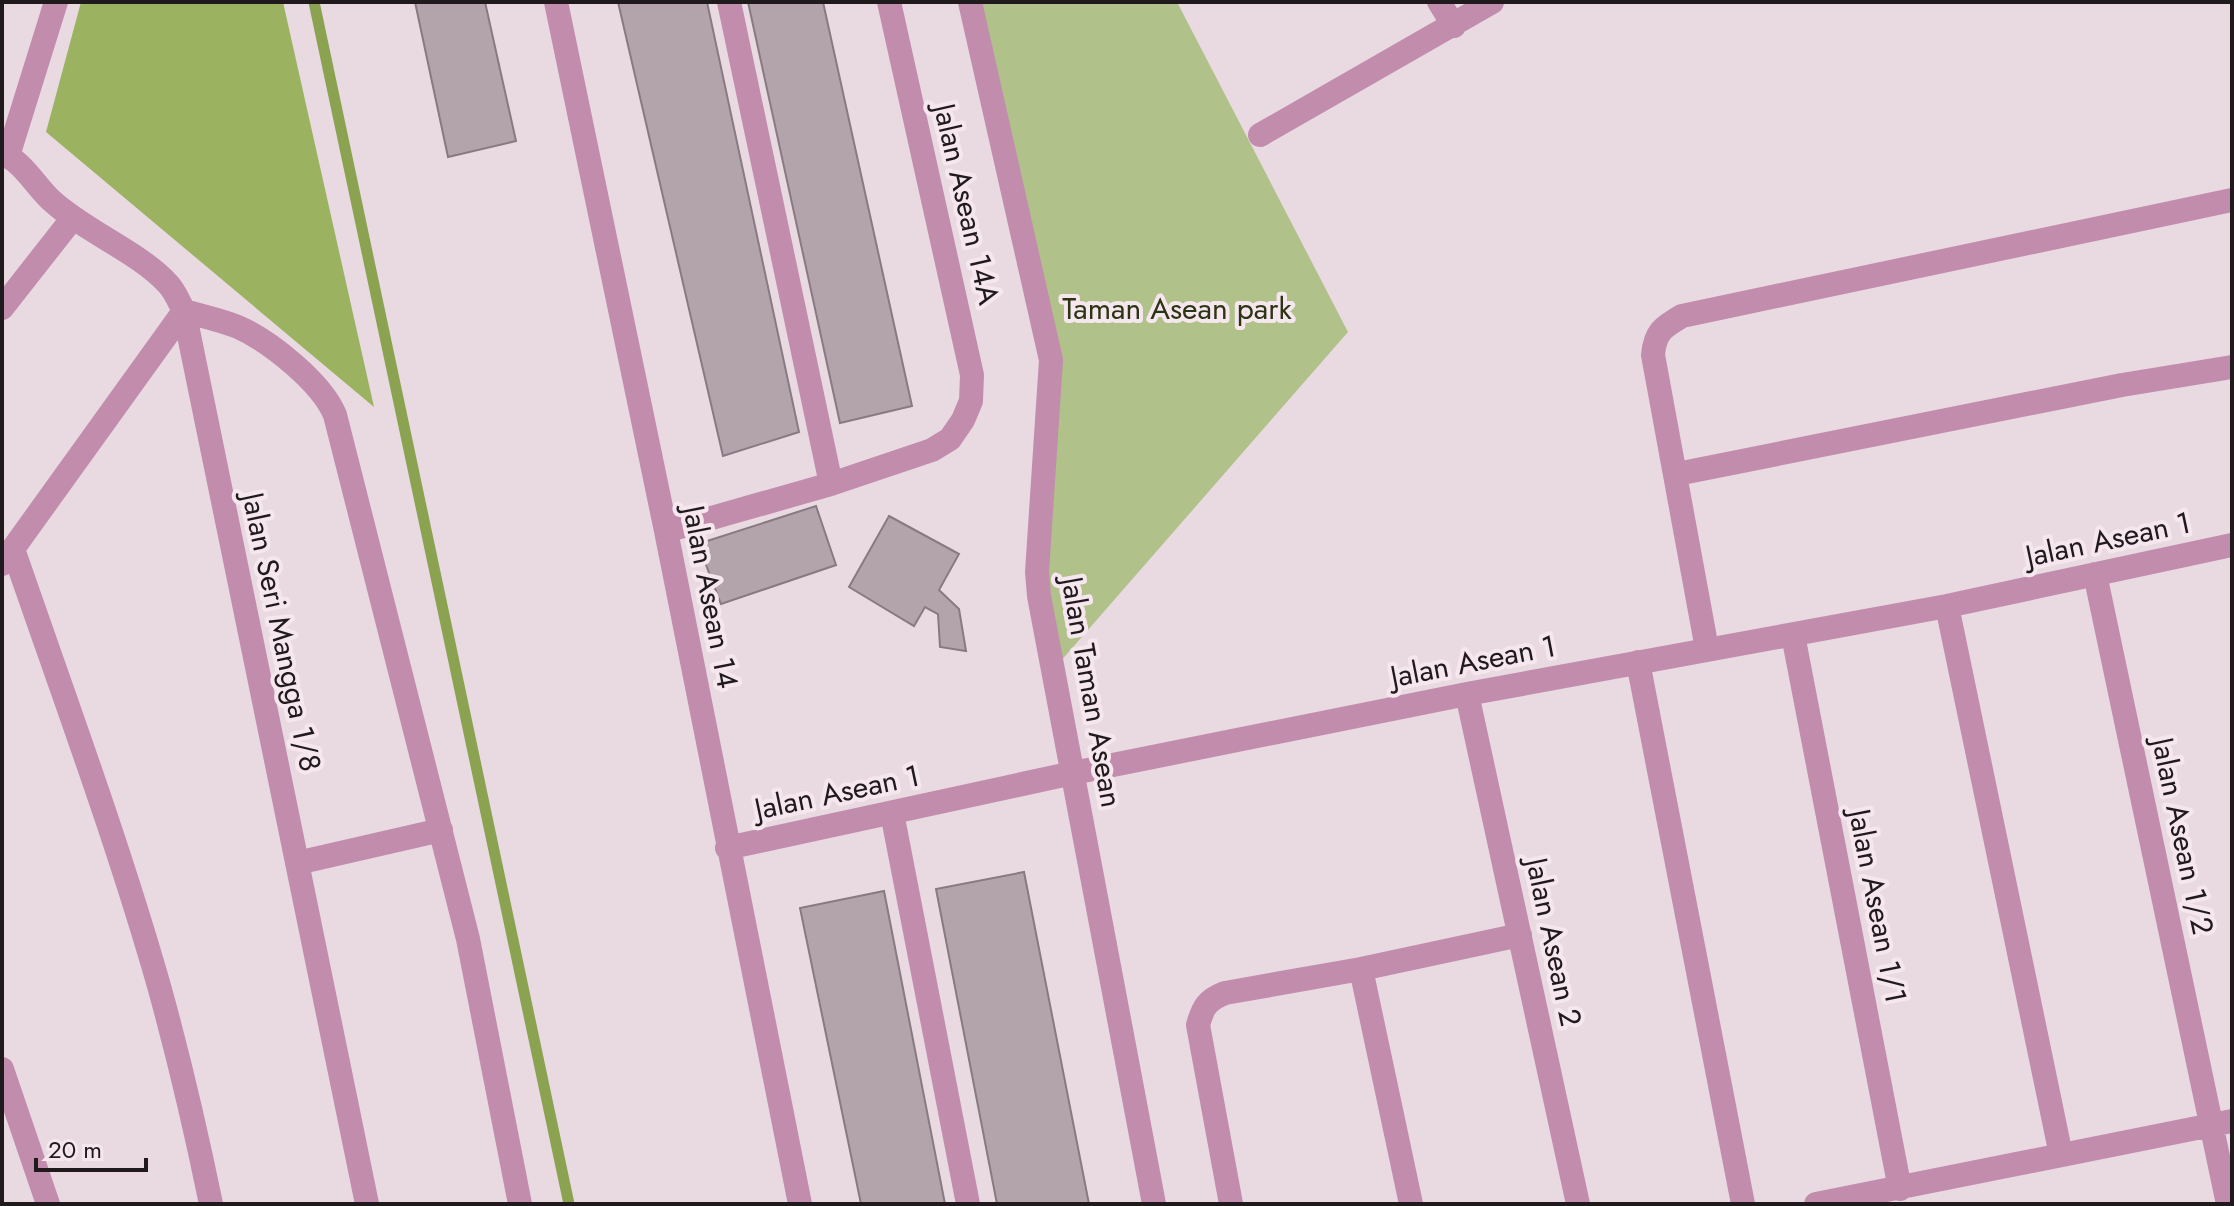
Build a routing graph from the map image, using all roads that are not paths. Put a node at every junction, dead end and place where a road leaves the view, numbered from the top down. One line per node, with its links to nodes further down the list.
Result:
1 (56, 2): 10 (street)
2 (556, 2): 18 (street, Jalan Asean 14)
3 (729, 2): 17 (street)
4 (889, 2): 17 (street, Jalan Asean 14A)
5 (970, 2): 27 (street, Jalan Taman Asean)
6 (1439, 2): 8 (street)
7 (1492, 2): 8 (street)
8 (1454, 26): 9 (street)
9 (1260, 135)
10 (5, 155): 12 (street, Jalan Seri Mangga 1/8)
11 (2232, 200): 16 (street)
12 (72, 219): 13 (street); 14 (street, Jalan Seri Mangga 1/8)
13 (3, 307)
14 (184, 311): 20 (street); 29 (street); 31 (street, Jalan Seri Mangga 1/8)
15 (2232, 367): 16 (street)
16 (1677, 474): 24 (street)
17 (831, 484): 18 (street)
18 (666, 531): 30 (street, Jalan Asean 14)
19 (2232, 545): 21 (street, Jalan Asean 1)
20 (8, 557): 39 (street)
21 (2095, 574): 22 (street, Jalan Asean 1); 35 (street, Jalan Asean 1/2)
22 (1947, 606): 23 (street, Jalan Asean 1); 36 (street)
23 (1793, 635): 24 (street, Jalan Asean 1); 37 (street, Jalan Asean 1/1)
24 (1707, 649): 25 (street, Jalan Asean 1)
25 (1638, 662): 26 (street, Jalan Asean 1); 48 (street)
26 (1467, 694): 27 (street, Jalan Asean 1); 32 (street, Jalan Asean 2)
27 (1073, 773): 28 (street, Jalan Asean 1); 44 (street, Jalan Taman Asean)
28 (892, 813): 30 (street, Jalan Asean 1); 43 (street)
29 (441, 830): 31 (street); 41 (street)
30 (727, 848): 42 (street, Jalan Asean 14)
31 (297, 863): 40 (street, Jalan Seri Mangga 1/8)
32 (1520, 935): 33 (street); 47 (street, Jalan Asean 2)
33 (1361, 969): 45 (street); 46 (street)
34 (2, 1069): 38 (street)
35 (2222, 1123): 36 (street); 50 (street, Jalan Asean 1/2)
36 (2061, 1155): 37 (street)
37 (1900, 1189): 49 (street)
38 (48, 1204)
39 (211, 1204)
40 (367, 1204)
41 (520, 1204)
42 (800, 1204)
43 (968, 1204)
44 (1154, 1204)
45 (1231, 1204)
46 (1411, 1204)
47 (1578, 1204)
48 (1743, 1204)
49 (1816, 1204)
50 (2228, 1204)

